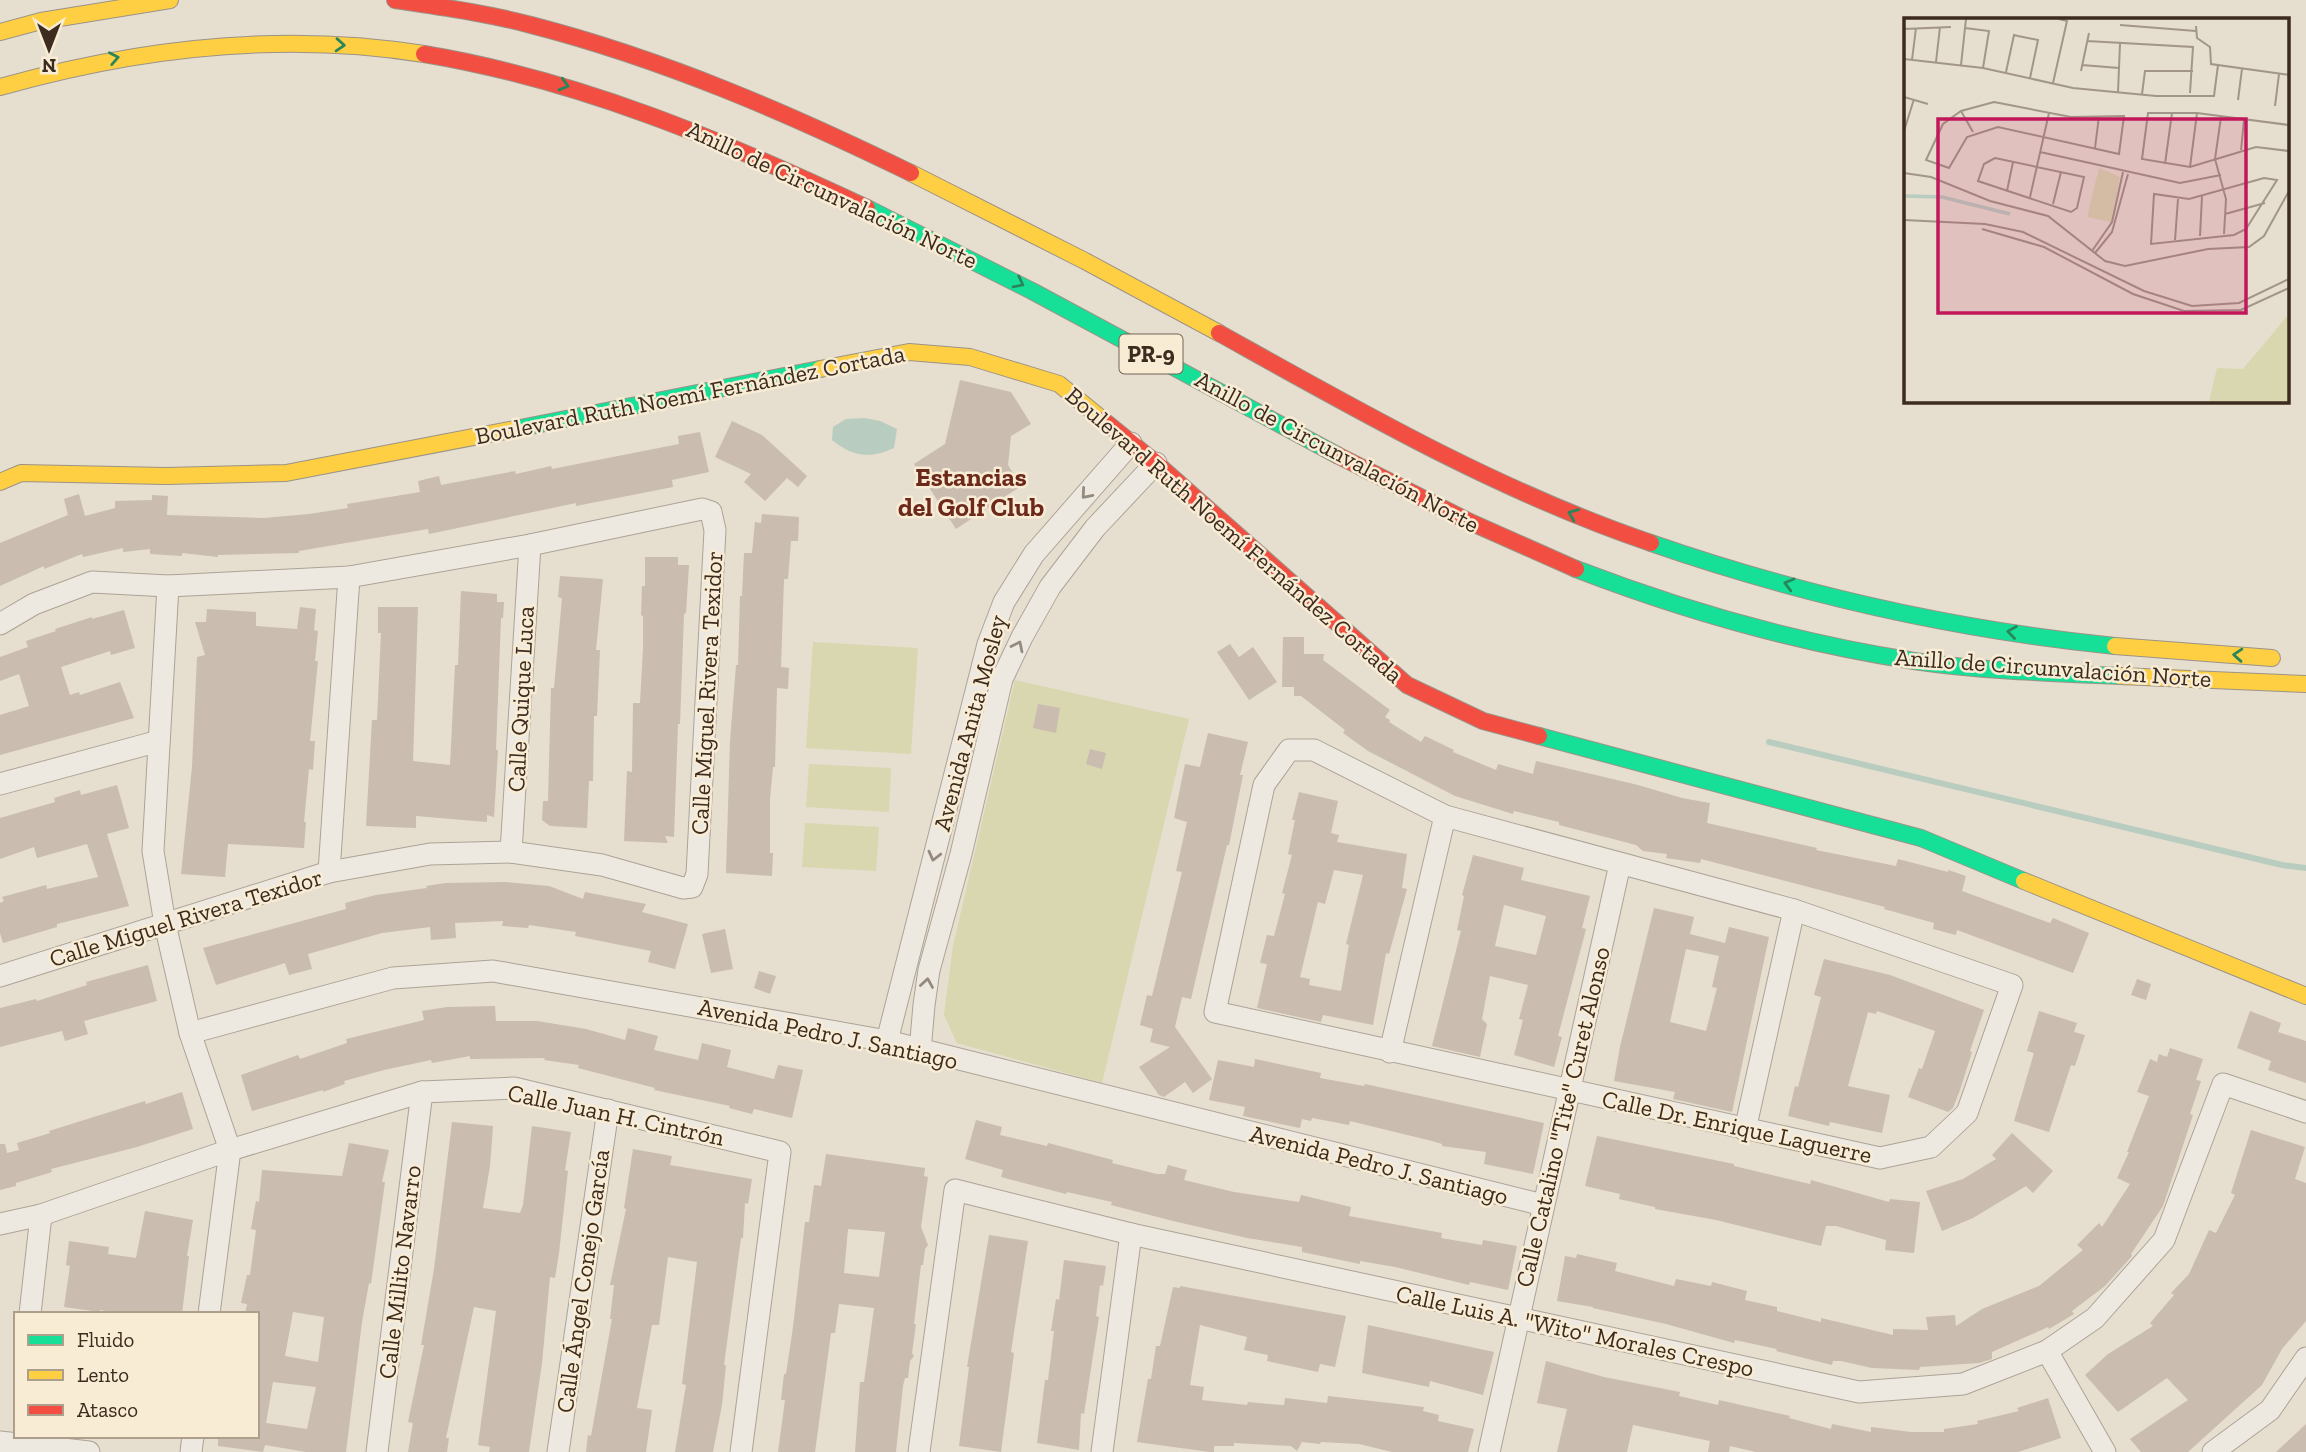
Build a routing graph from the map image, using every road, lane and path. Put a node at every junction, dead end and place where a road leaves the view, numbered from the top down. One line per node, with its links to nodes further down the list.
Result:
1 (170, 0): 3 (main road)
2 (395, 0): 12 (main road, Anillo de Circunvalación Norte / PR-9, one-way to 2)
3 (0, 32)
4 (0, 87): 13 (main road, Anillo de Circunvalación Norte / PR-9, one-way to 13)
5 (1131, 443): 6 (main road, Boulevard Ruth Noemí Fernández Cortada); 7 (main road, Boulevard Ruth Noemí Fernández Cortada); 25 (street, Avenida Anita Mosley, one-way to 25)
6 (1156, 463): 23 (main road, Boulevard Ruth Noemí Fernández Cortada); 26 (street, Avenida Anita Mosley, one-way to 6)
7 (0, 482)
8 (530, 545): 9 (street, Calle Miguel Rivera Texidor); 17 (street, Calle Quique Luca); 17 (street, Calle Miguel Rivera Texidor)
9 (349, 577): 10 (street, Calle Miguel Rivera Texidor); 19 (street)
10 (167, 586): 11 (street, Calle Miguel Rivera Texidor); 14 (street)
11 (0, 624)
12 (2292, 659)
13 (2306, 684)
14 (159, 741): 15 (street); 21 (street)
15 (0, 784)
16 (1445, 816): 18 (street, Calle Dr. Enrique Laguerre); 27 (street); 27 (street, Calle Dr. Enrique Laguerre)
17 (511, 852): 19 (street, Calle Miguel Rivera Texidor)
18 (1620, 864): 20 (street, Calle Dr. Enrique Laguerre); 28 (street, Calle Catalino "Tite" Curet Alonso)
19 (329, 872): 21 (street, Calle Miguel Rivera Texidor)
20 (1794, 910): 32 (street); 32 (street, Calle Dr. Enrique Laguerre)
21 (165, 924): 22 (street, Calle Miguel Rivera Texidor); 24 (street)
22 (0, 976)
23 (2306, 996)
24 (190, 1033): 25 (street, Avenida Pedro J. Santiago); 33 (street)
25 (887, 1041): 26 (street, Avenida Pedro J. Santiago)
26 (920, 1051): 34 (street, Avenida Pedro J. Santiago)
27 (1390, 1052): 28 (street, Calle Dr. Enrique Laguerre)
28 (1569, 1091): 32 (street, Calle Dr. Enrique Laguerre); 34 (street, Calle Catalino "Tite" Curet Alonso)
29 (422, 1093): 30 (street, Calle Juan H. Cintrón); 33 (street, Calle Juan H. Cintrón); 45 (street, Calle Millito Navarro)
30 (608, 1110): 46 (street, Calle Ángel Conejo García); 47 (street, Calle Juan H. Cintrón)
31 (2306, 1112): 41 (street, Calle Luis A. "Wito" Morales Crespo)
32 (1745, 1130)
33 (230, 1150): 35 (street, Calle Juan H. Cintrón); 39 (street)
34 (1543, 1205): 40 (street, Calle Catalino "Tite" Curet Alonso)
35 (41, 1215): 36 (street, Calle Juan H. Cintrón); 38 (street)
36 (0, 1224)
37 (1131, 1234): 40 (street, Calle Luis A. "Wito" Morales Crespo); 48 (street, Calle Luis A. "Wito" Morales Crespo); 49 (street)
38 (30, 1312)
39 (209, 1312)
40 (1518, 1319): 41 (street, Calle Luis A. "Wito" Morales Crespo); 50 (street, Calle Catalino "Tite" Curet Alonso)
41 (2047, 1351): 51 (street)
42 (2306, 1359): 52 (street)
43 (10, 1439): 44 (street)
44 (89, 1452)
45 (377, 1452)
46 (558, 1452)
47 (741, 1452)
48 (919, 1452)
49 (1102, 1452)
50 (1489, 1452)
51 (2105, 1452)
52 (2213, 1452)

